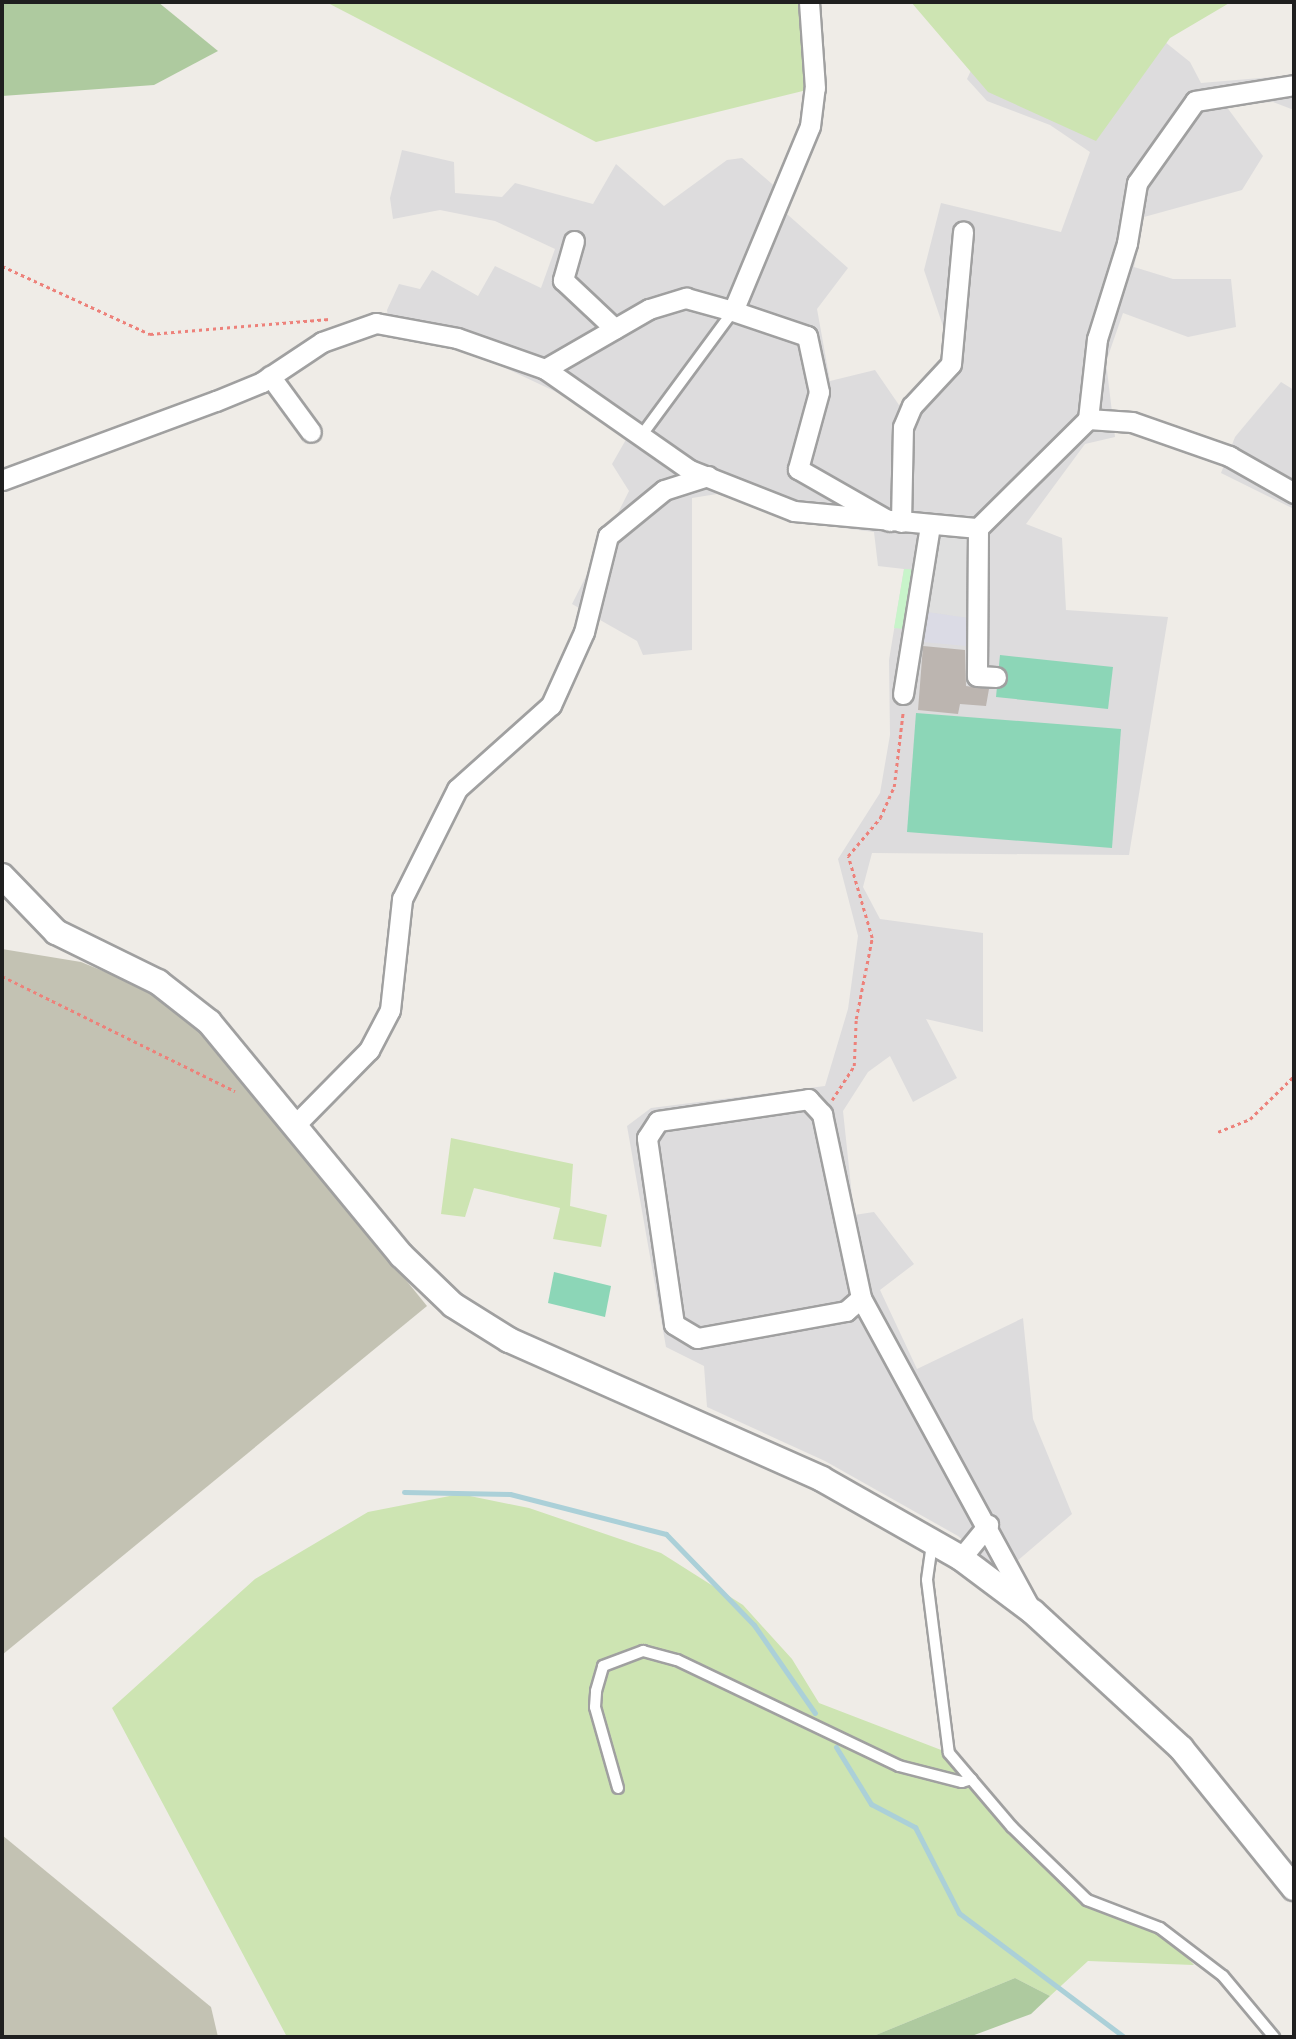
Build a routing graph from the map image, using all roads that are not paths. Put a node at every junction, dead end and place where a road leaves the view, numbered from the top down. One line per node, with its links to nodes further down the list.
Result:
1 (809, 2): 5 (street)
2 (1294, 85): 9 (street)
3 (963, 232): 15 (street)
4 (574, 241): 6 (street)
5 (733, 311): 6 (street); 11 (lane); 15 (street)
6 (615, 329): 7 (street)
7 (545, 369): 8 (street); 11 (street)
8 (270, 376): 10 (street); 13 (street)
9 (1088, 419): 14 (street); 17 (street)
10 (311, 432)
11 (641, 436): 12 (street)
12 (708, 476): 15 (street); 21 (street)
13 (2, 480)
14 (1294, 493)
15 (896, 522): 16 (street)
16 (930, 526): 17 (street); 19 (street)
17 (978, 528): 18 (street)
18 (996, 677)
19 (903, 694)
20 (2, 876): 21 (street)
21 (296, 1123): 24 (street)
22 (861, 1297): 22 (street); 23 (street)
23 (988, 1525): 25 (street); 26 (street)
24 (932, 1544): 25 (street); 27 (lane)
25 (961, 1559): 26 (street)
26 (1033, 1612): 29 (street)
27 (972, 1779): 28 (lane); 30 (lane)
28 (618, 1788)
29 (1294, 1888)
30 (1274, 2037)

